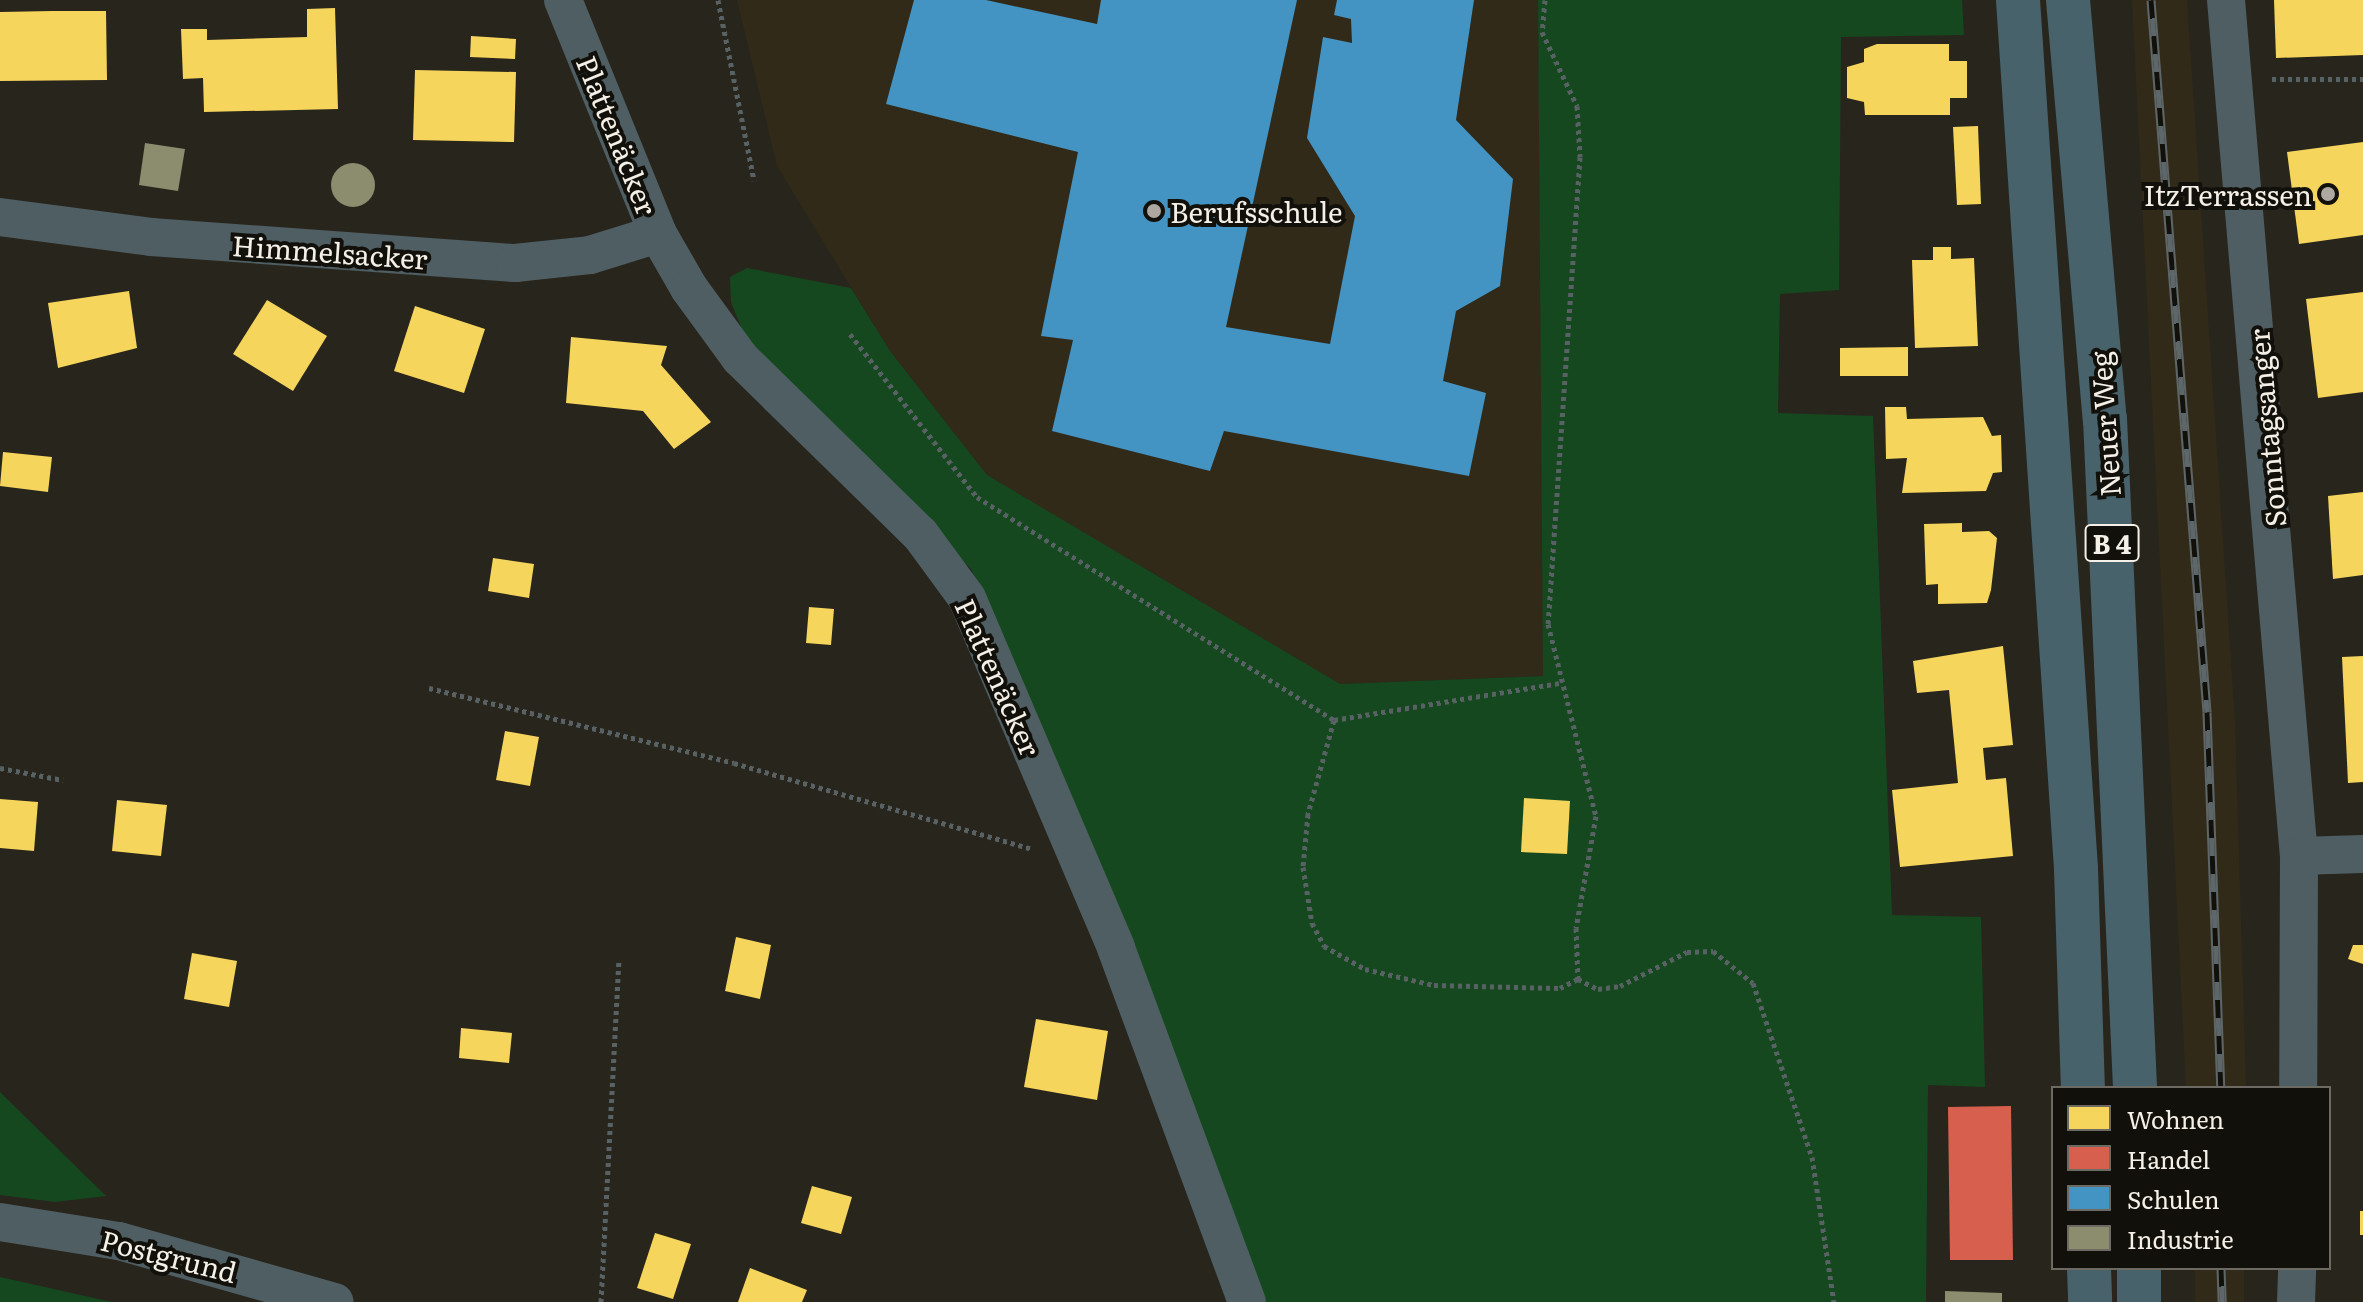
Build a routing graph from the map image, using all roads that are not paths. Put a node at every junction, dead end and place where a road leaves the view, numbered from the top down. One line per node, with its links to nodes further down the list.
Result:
1 (563, 0): 6 (street, Plattenäcker)
2 (2018, 0): 9 (highway, Neuer Weg / B 4)
3 (2068, 0): 10 (highway, Neuer Weg / B 4)
4 (2226, 0): 8 (street, Sonntagsanger)
5 (0, 217): 6 (street, Himmelsacker)
6 (658, 234): 16 (street, Plattenäcker)
7 (2363, 854): 8 (street)
8 (2299, 856): 11 (street, Sonntagsanger)
9 (2083, 1086)
10 (2135, 1086)
11 (2298, 1086)
12 (0, 1222): 15 (street, Postgrund)
13 (2089, 1270): 17 (highway)
14 (2297, 1270): 18 (street)
15 (335, 1302)
16 (1247, 1302)
17 (2090, 1302)
18 (2296, 1302)

